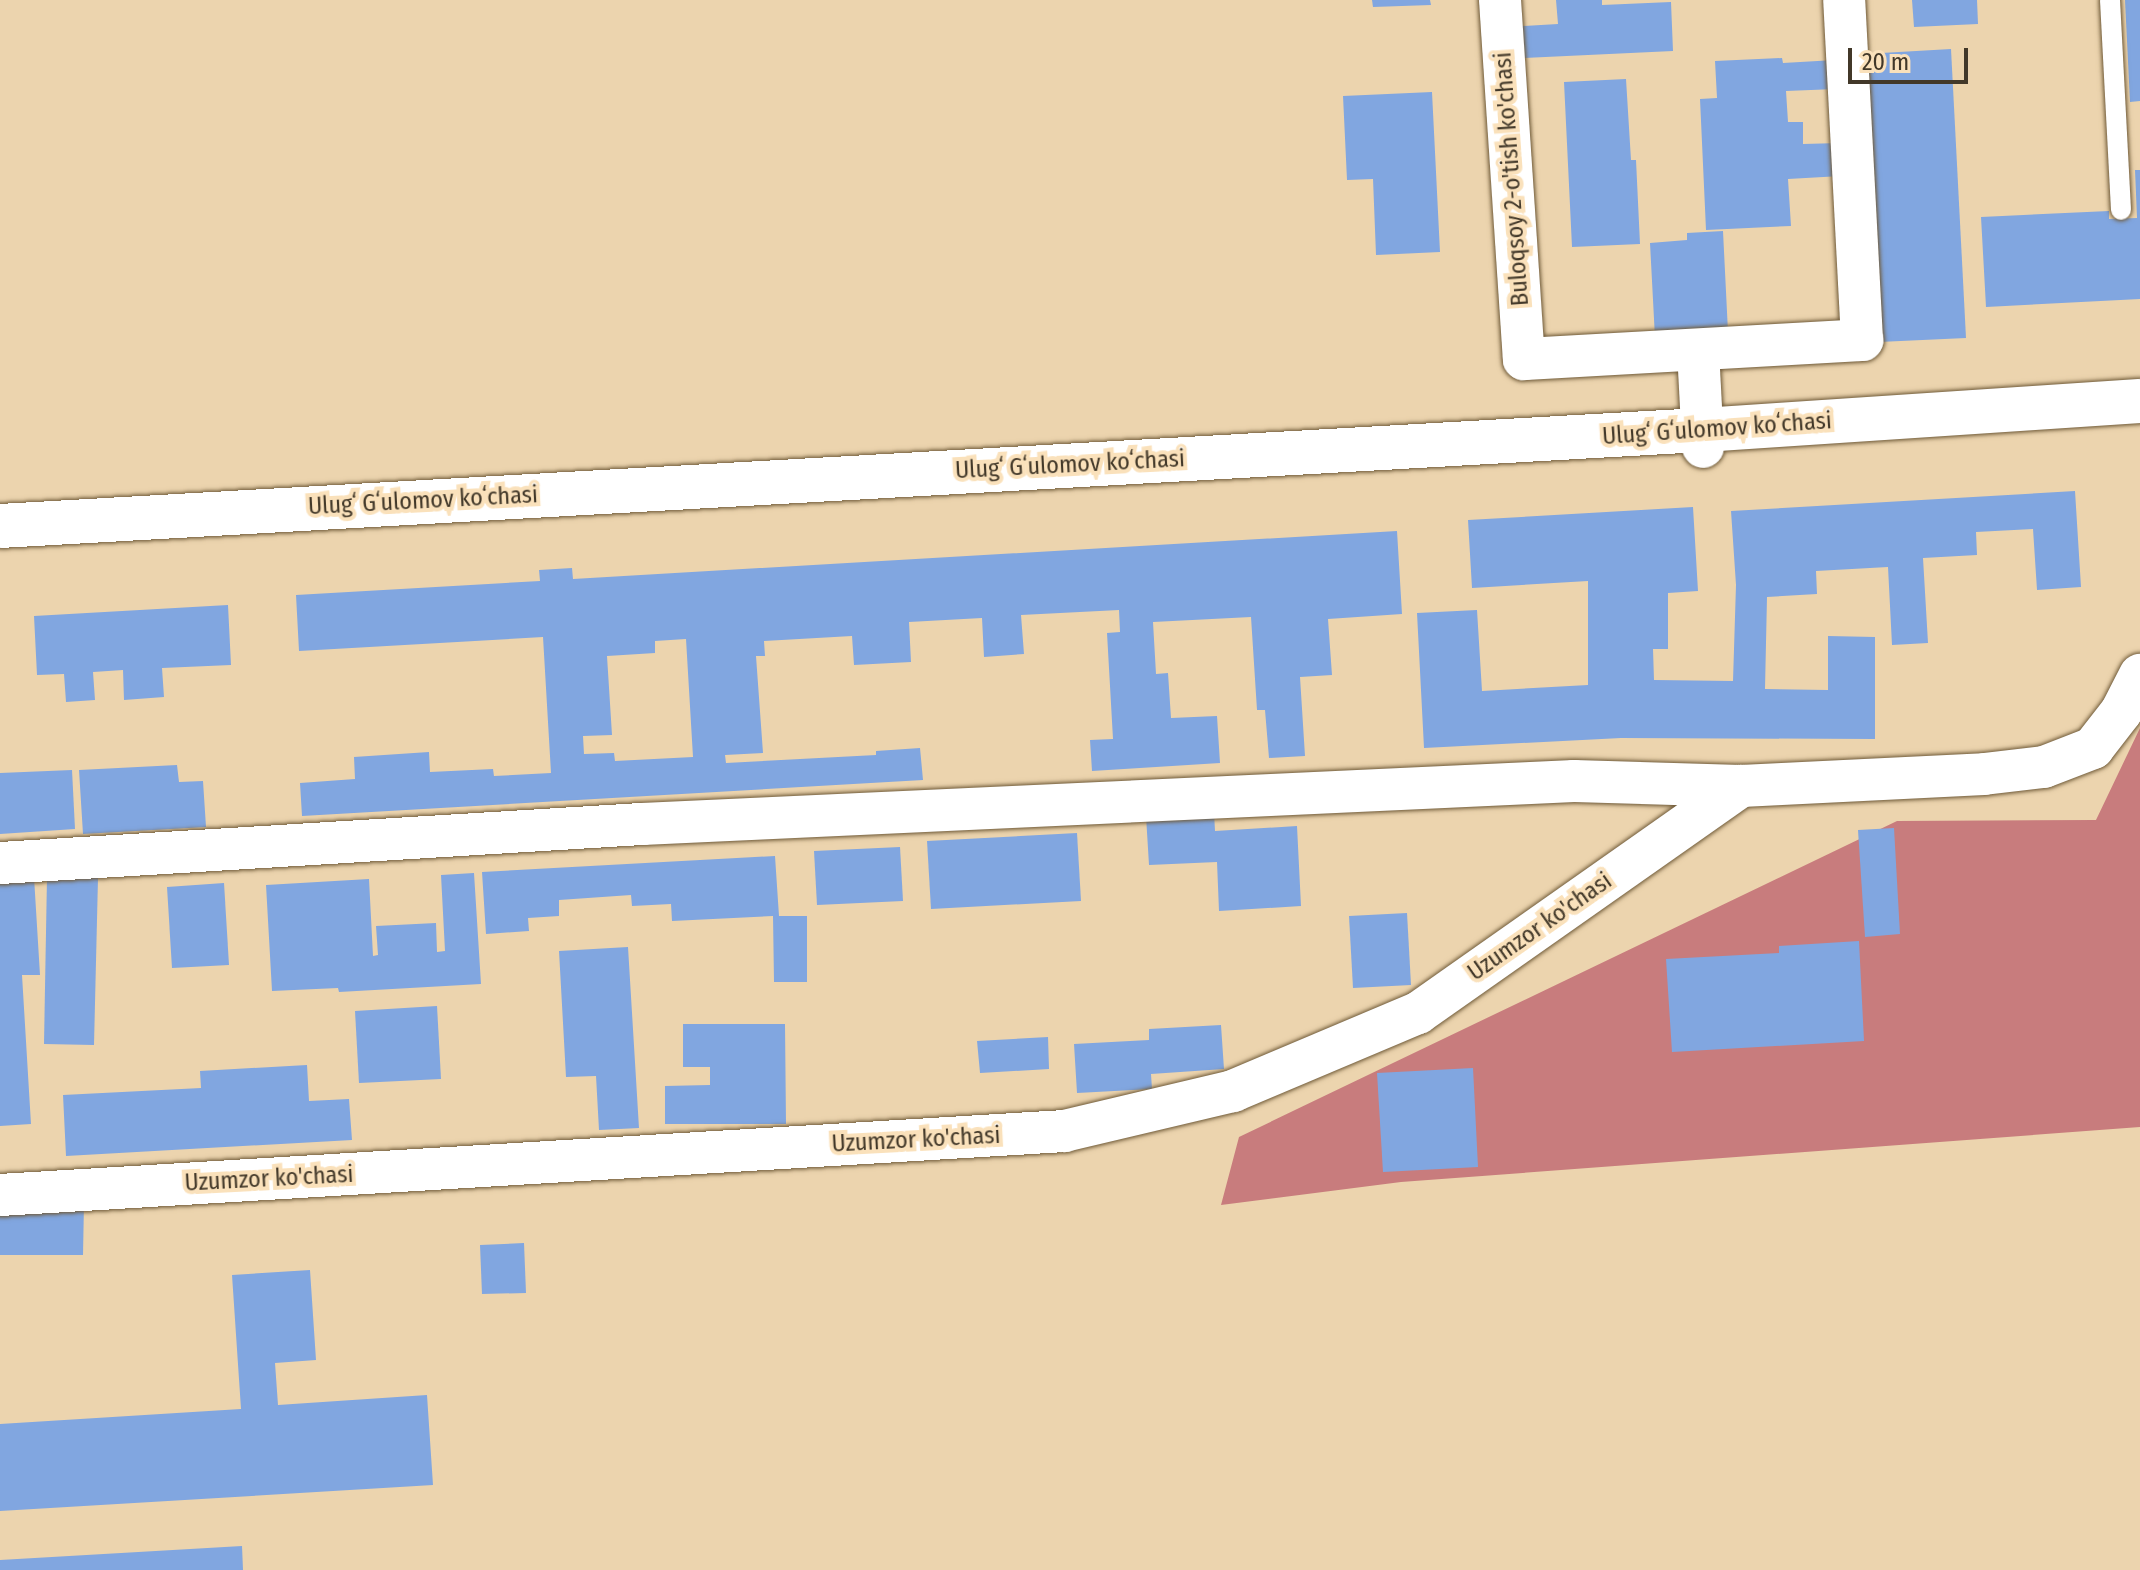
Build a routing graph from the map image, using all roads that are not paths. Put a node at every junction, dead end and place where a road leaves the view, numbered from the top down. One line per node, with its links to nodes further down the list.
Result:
1 (1500, 0): 5 (street, Buloqsoy 2-o'tish ko'chasi)
2 (1844, 0): 5 (street)
3 (2110, 0): 4 (lane)
4 (2121, 210)
5 (1698, 350): 8 (street)
6 (2140, 401): 8 (main road, Ulugʻ Gʻulomov koʻchasi)
7 (2140, 420): 8 (main road, Ulugʻ Gʻulomov koʻchasi)
8 (1702, 439): 9 (main road, Ulugʻ Gʻulomov koʻchasi); 10 (main road, Ulugʻ Gʻulomov koʻchasi)
9 (0, 526)
10 (0, 544)
11 (2140, 675): 12 (street)
12 (1741, 786): 13 (street); 14 (street, Uzumzor ko'chasi)
13 (0, 863)
14 (0, 1195)

